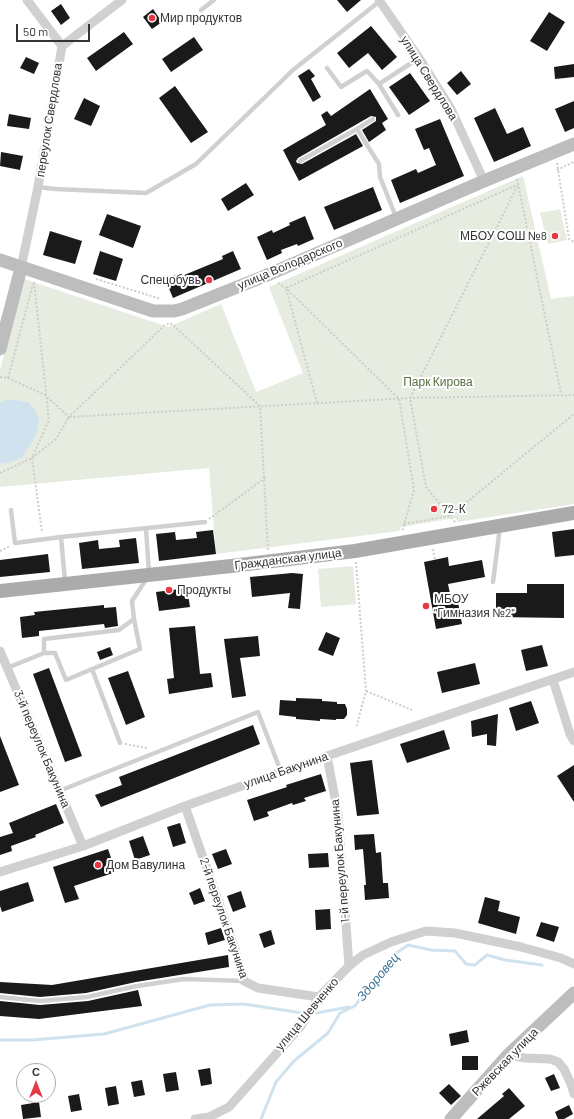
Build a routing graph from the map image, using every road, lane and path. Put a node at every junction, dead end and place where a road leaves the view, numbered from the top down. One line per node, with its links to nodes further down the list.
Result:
1 (27, 0): 6 (street)
2 (122, 0): 6 (street, переулок Свердлова)
3 (214, 0): 5 (lane)
4 (379, 1): 7 (street, улица Свердлова); 19 (lane)
5 (201, 10)
6 (62, 46): 19 (street, переулок Свердлова)
7 (419, 58): 9 (lane); 17 (street, улица Свердлова)
8 (327, 68): 9 (lane)
9 (379, 84): 10 (lane)
10 (398, 115)
11 (373, 119): 12 (lane)
12 (357, 129): 14 (lane); 20 (lane)
13 (574, 144): 17 (street, улица Володарского)
14 (300, 161)
15 (574, 162): 21 (path)
16 (517, 179): 18 (path)
17 (484, 181): 20 (street, улица Володарского)
18 (518, 185): 28 (path); 34 (path); 37 (path)
19 (38, 187): 23 (street, переулок Свердлова)
20 (397, 219): 23 (street, улица Володарского)
21 (574, 242)
22 (0, 260): 23 (street, улица Володарского)
23 (21, 268): 30 (street)
24 (91, 278): 29 (path)
25 (276, 278): 28 (path)
26 (34, 279): 27 (path)
27 (34, 282): 32 (path); 33 (path)
28 (286, 288): 36 (path); 38 (path)
29 (167, 302)
30 (0, 349)
31 (0, 376): 32 (path)
32 (8, 378): 33 (path)
33 (45, 395): 41 (path); 42 (path)
34 (561, 395): 35 (path); 37 (path)
35 (574, 395)
36 (399, 398): 37 (path); 38 (path); 47 (path)
37 (410, 398): 47 (path)
38 (317, 403): 39 (path)
39 (260, 406): 41 (path); 41 (path); 44 (path)
40 (574, 414): 47 (path)
41 (68, 417): 42 (path)
42 (32, 458): 43 (path); 52 (path)
43 (0, 473)
44 (265, 478): 48 (path); 55 (path)
45 (11, 510): 53 (lane)
46 (574, 513): 49 (main road, Гражданская улица)
47 (450, 516)
48 (206, 522): 50 (lane)
49 (498, 526): 57 (main road, Гражданская улица); 58 (lane)
50 (146, 529): 51 (lane); 57 (lane)
51 (60, 537): 52 (lane); 59 (lane)
52 (44, 539): 53 (lane)
53 (15, 543): 54 (path)
54 (0, 551)
55 (268, 552)
56 (356, 557): 68 (path)
57 (149, 575): 59 (main road, Гражданская улица); 61 (lane)
58 (493, 582)
59 (66, 584): 60 (main road, Гражданская улица)
60 (0, 591)
61 (134, 619): 63 (lane); 65 (lane)
62 (0, 652): 64 (street, 3-й переулок Бакунина)
63 (44, 653): 64 (lane); 65 (lane)
64 (7, 668): 76 (street, 3-й переулок Бакунина)
65 (92, 669): 72 (lane)
66 (574, 672): 67 (street, улица Бакунина)
67 (553, 680): 71 (street); 74 (street, улица Бакунина)
68 (366, 691): 69 (path); 70 (path)
69 (412, 710)
70 (356, 728)
71 (574, 741)
72 (120, 743): 73 (path)
73 (160, 751): 75 (lane); 76 (lane)
74 (327, 756): 75 (street, улица Бакунина); 81 (street, 1-й переулок Бакунина)
75 (281, 772): 77 (street, улица Бакунина)
76 (59, 791): 78 (street, 3-й переулок Бакунина)
77 (185, 806): 78 (street, улица Бакунина); 82 (street, 2-й переулок Бакунина)
78 (83, 846): 79 (street, улица Бакунина)
79 (0, 872)
80 (574, 964): 81 (street, улица Шевченко)
81 (349, 966): 85 (street, улица Шевченко)
82 (244, 981): 84 (lane); 85 (street, 2-й переулок Бакунина)
83 (574, 993): 87 (street, Ржевская улица)
84 (0, 997)
85 (318, 997): 90 (street, улица Шевченко)
86 (574, 1000): 87 (street, Ржевская улица)
87 (561, 1006): 88 (street, Ржевская улица)
88 (508, 1055): 89 (street); 91 (street, Ржевская улица)
89 (574, 1094)
90 (195, 1119)
91 (451, 1119)

